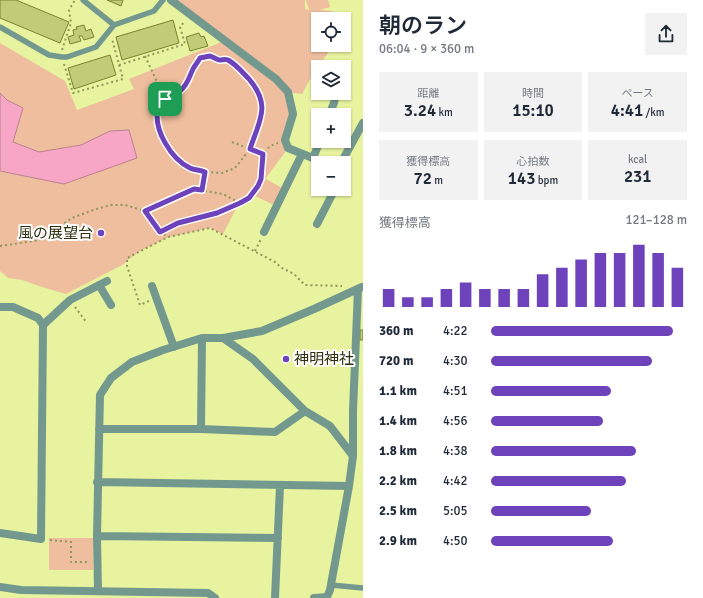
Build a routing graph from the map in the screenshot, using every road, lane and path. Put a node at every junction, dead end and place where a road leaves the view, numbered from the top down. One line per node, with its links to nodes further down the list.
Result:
1 (75, 0): 10 (path)
2 (83, 0): 6 (lane)
3 (162, 0): 6 (lane)
4 (171, 0): 5 (street)
5 (192, 16): 9 (path); 14 (street)
6 (114, 25): 8 (lane)
7 (0, 28): 10 (lane)
8 (110, 30): 10 (lane); 11 (path)
9 (145, 56): 11 (path); 12 (path)
10 (62, 58): 11 (path)
11 (119, 65)
12 (165, 99): 16 (path); 21 (path)
13 (363, 123): 19 (street)
14 (285, 140): 17 (path); 18 (street)
15 (232, 142): 16 (path)
16 (250, 149): 17 (path); 21 (path)
17 (263, 154): 24 (path)
18 (302, 154): 20 (street); 28 (street)
19 (345, 156)
20 (311, 157)
21 (205, 172): 22 (path)
22 (202, 190): 24 (path); 25 (path)
23 (331, 196): 26 (street)
24 (240, 203): 27 (path)
25 (145, 211): 27 (path); 30 (path)
26 (317, 224)
27 (160, 232): 29 (path)
28 (264, 232): 31 (path)
29 (168, 238): 31 (path); 37 (path)
30 (0, 246)
31 (255, 251): 35 (path)
32 (107, 281): 33 (street)
33 (99, 285): 38 (street); 39 (street)
34 (152, 286): 37 (street)
35 (343, 286)
36 (360, 287): 44 (street); 49 (street)
37 (156, 299): 45 (street)
38 (70, 300): 41 (path); 42 (street)
39 (111, 305)
40 (0, 307): 42 (street)
41 (87, 323)
42 (43, 325): 56 (street)
43 (202, 338): 44 (street); 45 (street); 48 (street)
44 (223, 338): 46 (street)
45 (174, 346): 47 (street)
46 (305, 411): 48 (street); 49 (street)
47 (99, 429): 48 (street); 50 (street)
48 (201, 429)
49 (353, 456): 52 (street)
50 (98, 482): 51 (street); 54 (street)
51 (280, 486): 52 (street); 55 (street)
52 (349, 486): 58 (street)
53 (0, 533): 56 (street)
54 (97, 536): 55 (street); 57 (street)
55 (278, 538): 64 (street)
56 (41, 539): 57 (path)
57 (98, 562): 61 (street)
58 (331, 585): 60 (lane); 66 (street)
59 (0, 587): 62 (street)
60 (363, 588)
61 (98, 591): 62 (street); 63 (street)
62 (21, 594)
63 (215, 598)
64 (275, 598)
65 (314, 598): 66 (street)
66 (327, 598)

